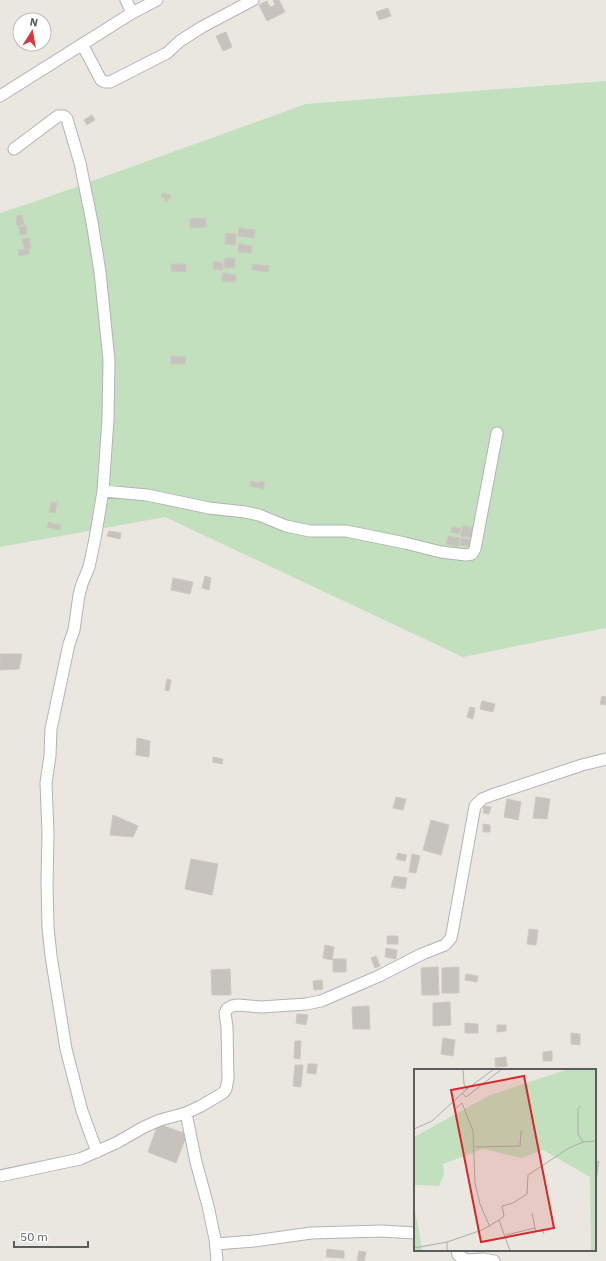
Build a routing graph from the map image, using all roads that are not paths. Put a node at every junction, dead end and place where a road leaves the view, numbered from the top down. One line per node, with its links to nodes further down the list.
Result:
1 (126, 0): 4 (street)
2 (157, 0): 4 (street)
3 (253, 0): 5 (street)
4 (132, 13): 5 (street)
5 (82, 44): 6 (street)
6 (0, 96)
7 (14, 149): 9 (street)
8 (497, 433): 9 (street)
9 (103, 491): 12 (street)
10 (606, 759): 11 (street)
11 (186, 1113): 12 (street); 15 (street)
12 (97, 1152): 13 (street)
13 (0, 1176)
14 (414, 1233): 15 (street)
15 (216, 1244): 17 (street)
16 (457, 1251): 18 (street)
17 (217, 1261)
18 (494, 1261)

